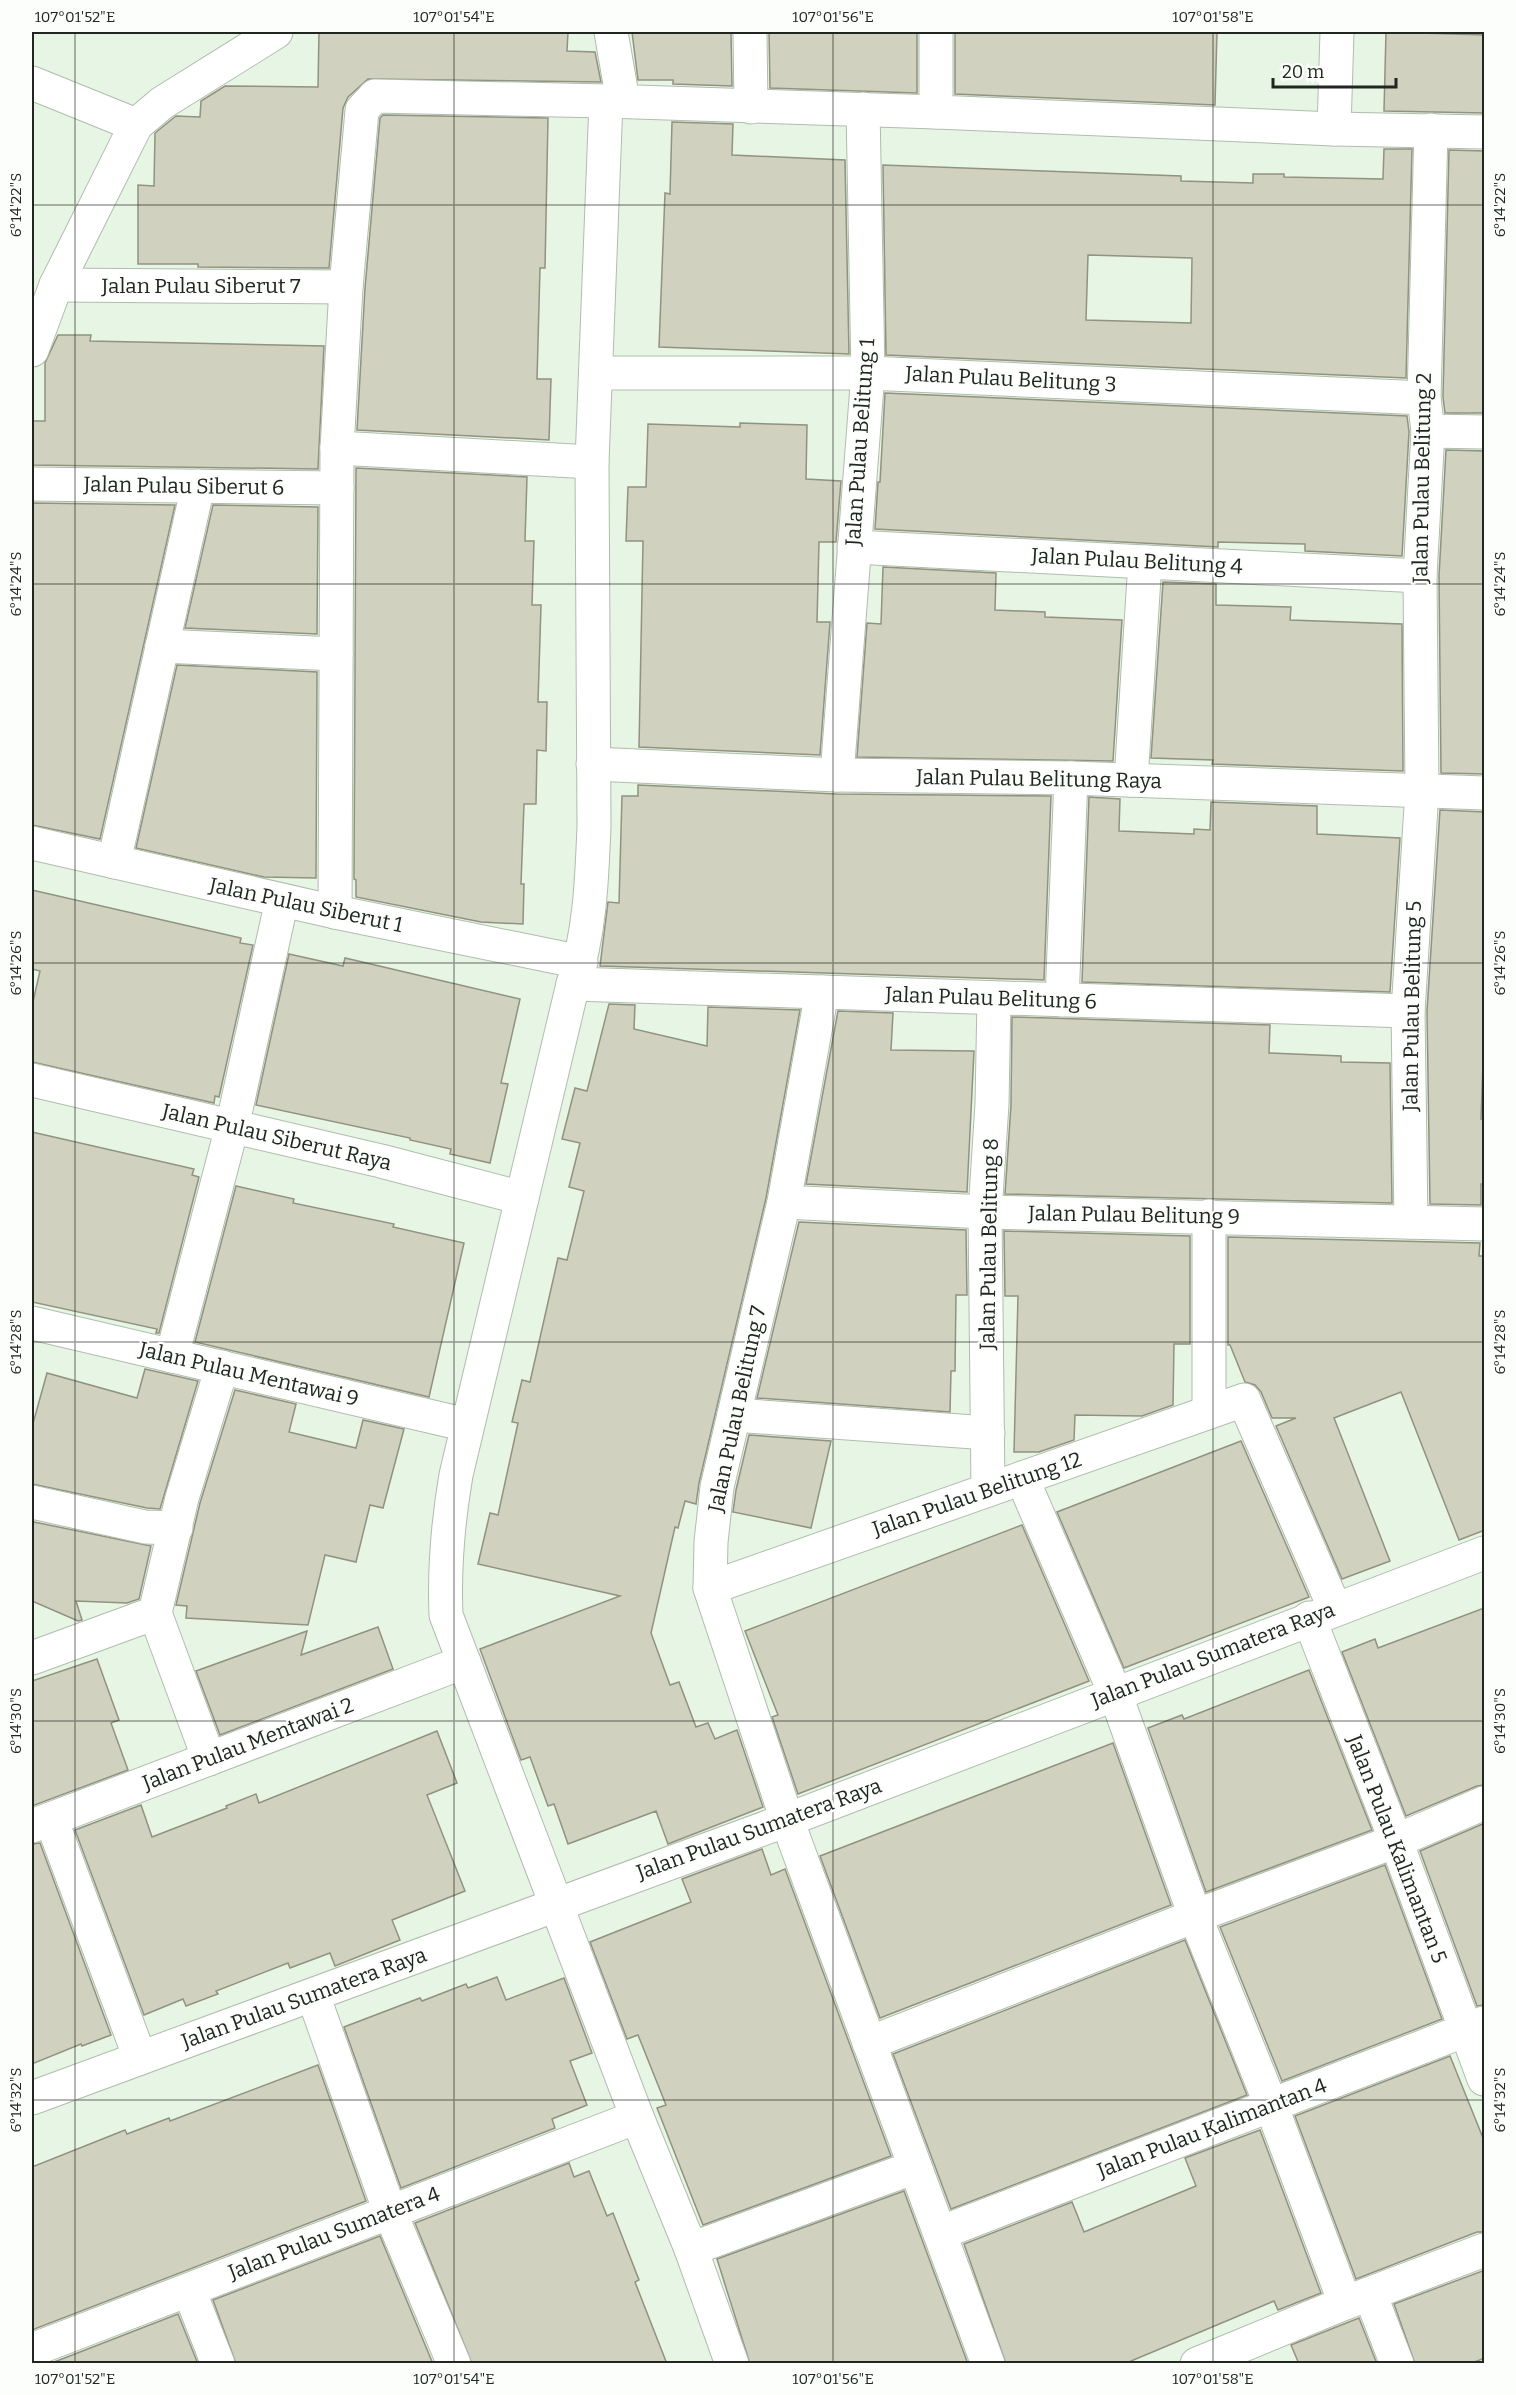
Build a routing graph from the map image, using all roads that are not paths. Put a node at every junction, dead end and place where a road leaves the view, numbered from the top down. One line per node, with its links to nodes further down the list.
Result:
1 (276, 32): 11 (street)
2 (611, 32): 7 (street)
3 (750, 32): 8 (street)
4 (936, 32): 10 (street)
5 (1337, 32): 12 (street)
6 (32, 83): 11 (street)
7 (614, 101): 8 (street); 16 (street); 18 (street)
8 (751, 107): 9 (street)
9 (863, 110): 10 (street); 19 (street, Jalan Pulau Belitung 1)
10 (936, 111): 12 (street)
11 (136, 125): 15 (street)
12 (1334, 129): 13 (street)
13 (1431, 130): 14 (street); 20 (street, Jalan Pulau Belitung 2)
14 (1485, 132)
15 (56, 285): 16 (street, Jalan Pulau Siberut 7); 17 (street)
16 (346, 287): 23 (street)
17 (32, 350)
18 (597, 373): 19 (street, Jalan Pulau Belitung 3); 24 (street)
19 (868, 373): 20 (street, Jalan Pulau Belitung 3); 28 (street, Jalan Pulau Belitung 1)
20 (1424, 398): 21 (street, Jalan Pulau Belitung 2)
21 (1428, 431): 22 (street); 30 (street, Jalan Pulau Belitung 2)
22 (1485, 432)
23 (337, 448): 24 (street); 27 (street)
24 (592, 462): 33 (street)
25 (32, 484): 26 (street, Jalan Pulau Siberut 6)
26 (198, 486): 27 (street, Jalan Pulau Siberut 6); 31 (street)
27 (337, 488): 32 (street)
28 (854, 547): 29 (street, Jalan Pulau Belitung 4); 34 (street, Jalan Pulau Belitung 1)
29 (1145, 562): 30 (street, Jalan Pulau Belitung 4); 36 (street)
30 (1420, 576): 37 (street, Jalan Pulau Belitung 2)
31 (162, 646): 32 (street); 40 (street)
32 (336, 654): 42 (street)
33 (593, 764): 34 (street, Jalan Pulau Belitung Raya); 43 (street)
34 (837, 775): 35 (street, Jalan Pulau Belitung Raya)
35 (1071, 778): 36 (street, Jalan Pulau Belitung Raya); 46 (street)
36 (1131, 780): 37 (street, Jalan Pulau Belitung Raya)
37 (1422, 791): 38 (street, Jalan Pulau Belitung Raya); 47 (street, Jalan Pulau Belitung 5)
38 (1485, 793)
39 (32, 843): 40 (street, Jalan Pulau Siberut 1)
40 (114, 862): 41 (street, Jalan Pulau Siberut 1)
41 (282, 900): 42 (street, Jalan Pulau Siberut 1); 49 (street)
42 (335, 912): 43 (street, Jalan Pulau Siberut 1)
43 (577, 973): 44 (street, Jalan Pulau Belitung 6); 50 (street)
44 (822, 992): 45 (street, Jalan Pulau Belitung 6); 51 (street, Jalan Pulau Belitung 7)
45 (994, 998): 46 (street, Jalan Pulau Belitung 6); 52 (street, Jalan Pulau Belitung 8)
46 (1062, 1000): 47 (street, Jalan Pulau Belitung 6)
47 (1408, 1011): 54 (street, Jalan Pulau Belitung 5)
48 (32, 1080): 49 (street, Jalan Pulau Siberut Raya)
49 (232, 1127): 50 (street, Jalan Pulau Siberut Raya); 57 (street)
50 (522, 1198): 62 (street)
51 (784, 1202): 52 (street, Jalan Pulau Belitung 9); 61 (street, Jalan Pulau Belitung 7)
52 (986, 1212): 53 (street, Jalan Pulau Belitung 9); 63 (street, Jalan Pulau Belitung 8)
53 (1209, 1216): 54 (street, Jalan Pulau Belitung 9); 60 (street)
54 (1411, 1222): 55 (street, Jalan Pulau Belitung 9)
55 (1485, 1224)
56 (32, 1323): 57 (street, Jalan Pulau Mentawai 9)
57 (172, 1356): 58 (street, Jalan Pulau Mentawai 9)
58 (222, 1367): 62 (street, Jalan Pulau Mentawai 9); 67 (street)
59 (1244, 1400): 60 (street, Jalan Pulau Belitung 12); 71 (street, Jalan Pulau Kalimantan 5)
60 (1209, 1412): 64 (street, Jalan Pulau Belitung 12)
61 (734, 1415): 63 (street); 69 (street, Jalan Pulau Belitung 7)
62 (467, 1425): 73 (street)
63 (987, 1433): 65 (street, Jalan Pulau Belitung 8)
64 (1022, 1478): 65 (street, Jalan Pulau Belitung 12); 74 (street)
65 (988, 1490): 69 (street, Jalan Pulau Belitung 12)
66 (34, 1508): 67 (street)
67 (176, 1528): 70 (street)
68 (1485, 1553): 71 (street, Jalan Pulau Sumatera Raya)
69 (710, 1588): 77 (street, Jalan Pulau Belitung 7)
70 (155, 1613): 72 (street); 75 (street)
71 (1322, 1614): 74 (street, Jalan Pulau Sumatera Raya); 79 (street, Jalan Pulau Kalimantan 5)
72 (32, 1658)
73 (464, 1662): 75 (street, Jalan Pulau Mentawai 2); 80 (street)
74 (1115, 1693): 77 (street, Jalan Pulau Sumatera Raya); 81 (street)
75 (209, 1759): 78 (street, Jalan Pulau Mentawai 2)
76 (1485, 1803): 79 (street)
77 (787, 1820): 80 (street, Jalan Pulau Sumatera Raya); 84 (street, Jalan Pulau Belitung 7)
78 (41, 1823): 85 (street)
79 (1396, 1841): 81 (street); 83 (street, Jalan Pulau Kalimantan 5)
80 (557, 1904): 82 (street, Jalan Pulau Sumatera Raya); 89 (street)
81 (1195, 1916): 84 (street); 88 (street)
82 (313, 1995): 85 (street, Jalan Pulau Sumatera Raya); 91 (street)
83 (1475, 2027): 86 (street, Jalan Pulau Kalimantan 5); 88 (street, Jalan Pulau Kalimantan 4)
84 (869, 2043): 90 (street, Jalan Pulau Belitung 7)
85 (140, 2058): 87 (street, Jalan Pulau Sumatera Raya)
86 (1485, 2079)
87 (32, 2098)
88 (1272, 2105): 92 (street, Jalan Pulau Kalimantan 4); 96 (street)
89 (637, 2117): 91 (street, Jalan Pulau Sumatera 4); 93 (street)
90 (915, 2167): 92 (street, Jalan Pulau Belitung 7); 93 (street)
91 (390, 2212): 95 (street, Jalan Pulau Sumatera 4); 99 (street)
92 (940, 2233): 101 (street, Jalan Pulau Belitung 7)
93 (691, 2249): 100 (street)
94 (1485, 2250): 96 (street)
95 (189, 2290): 97 (street, Jalan Pulau Sumatera 4); 98 (street)
96 (1358, 2299): 102 (street); 103 (street)
97 (32, 2350)
98 (218, 2364)
99 (454, 2364)
100 (732, 2364)
101 (988, 2364)
102 (1197, 2364)
103 (1397, 2364)

